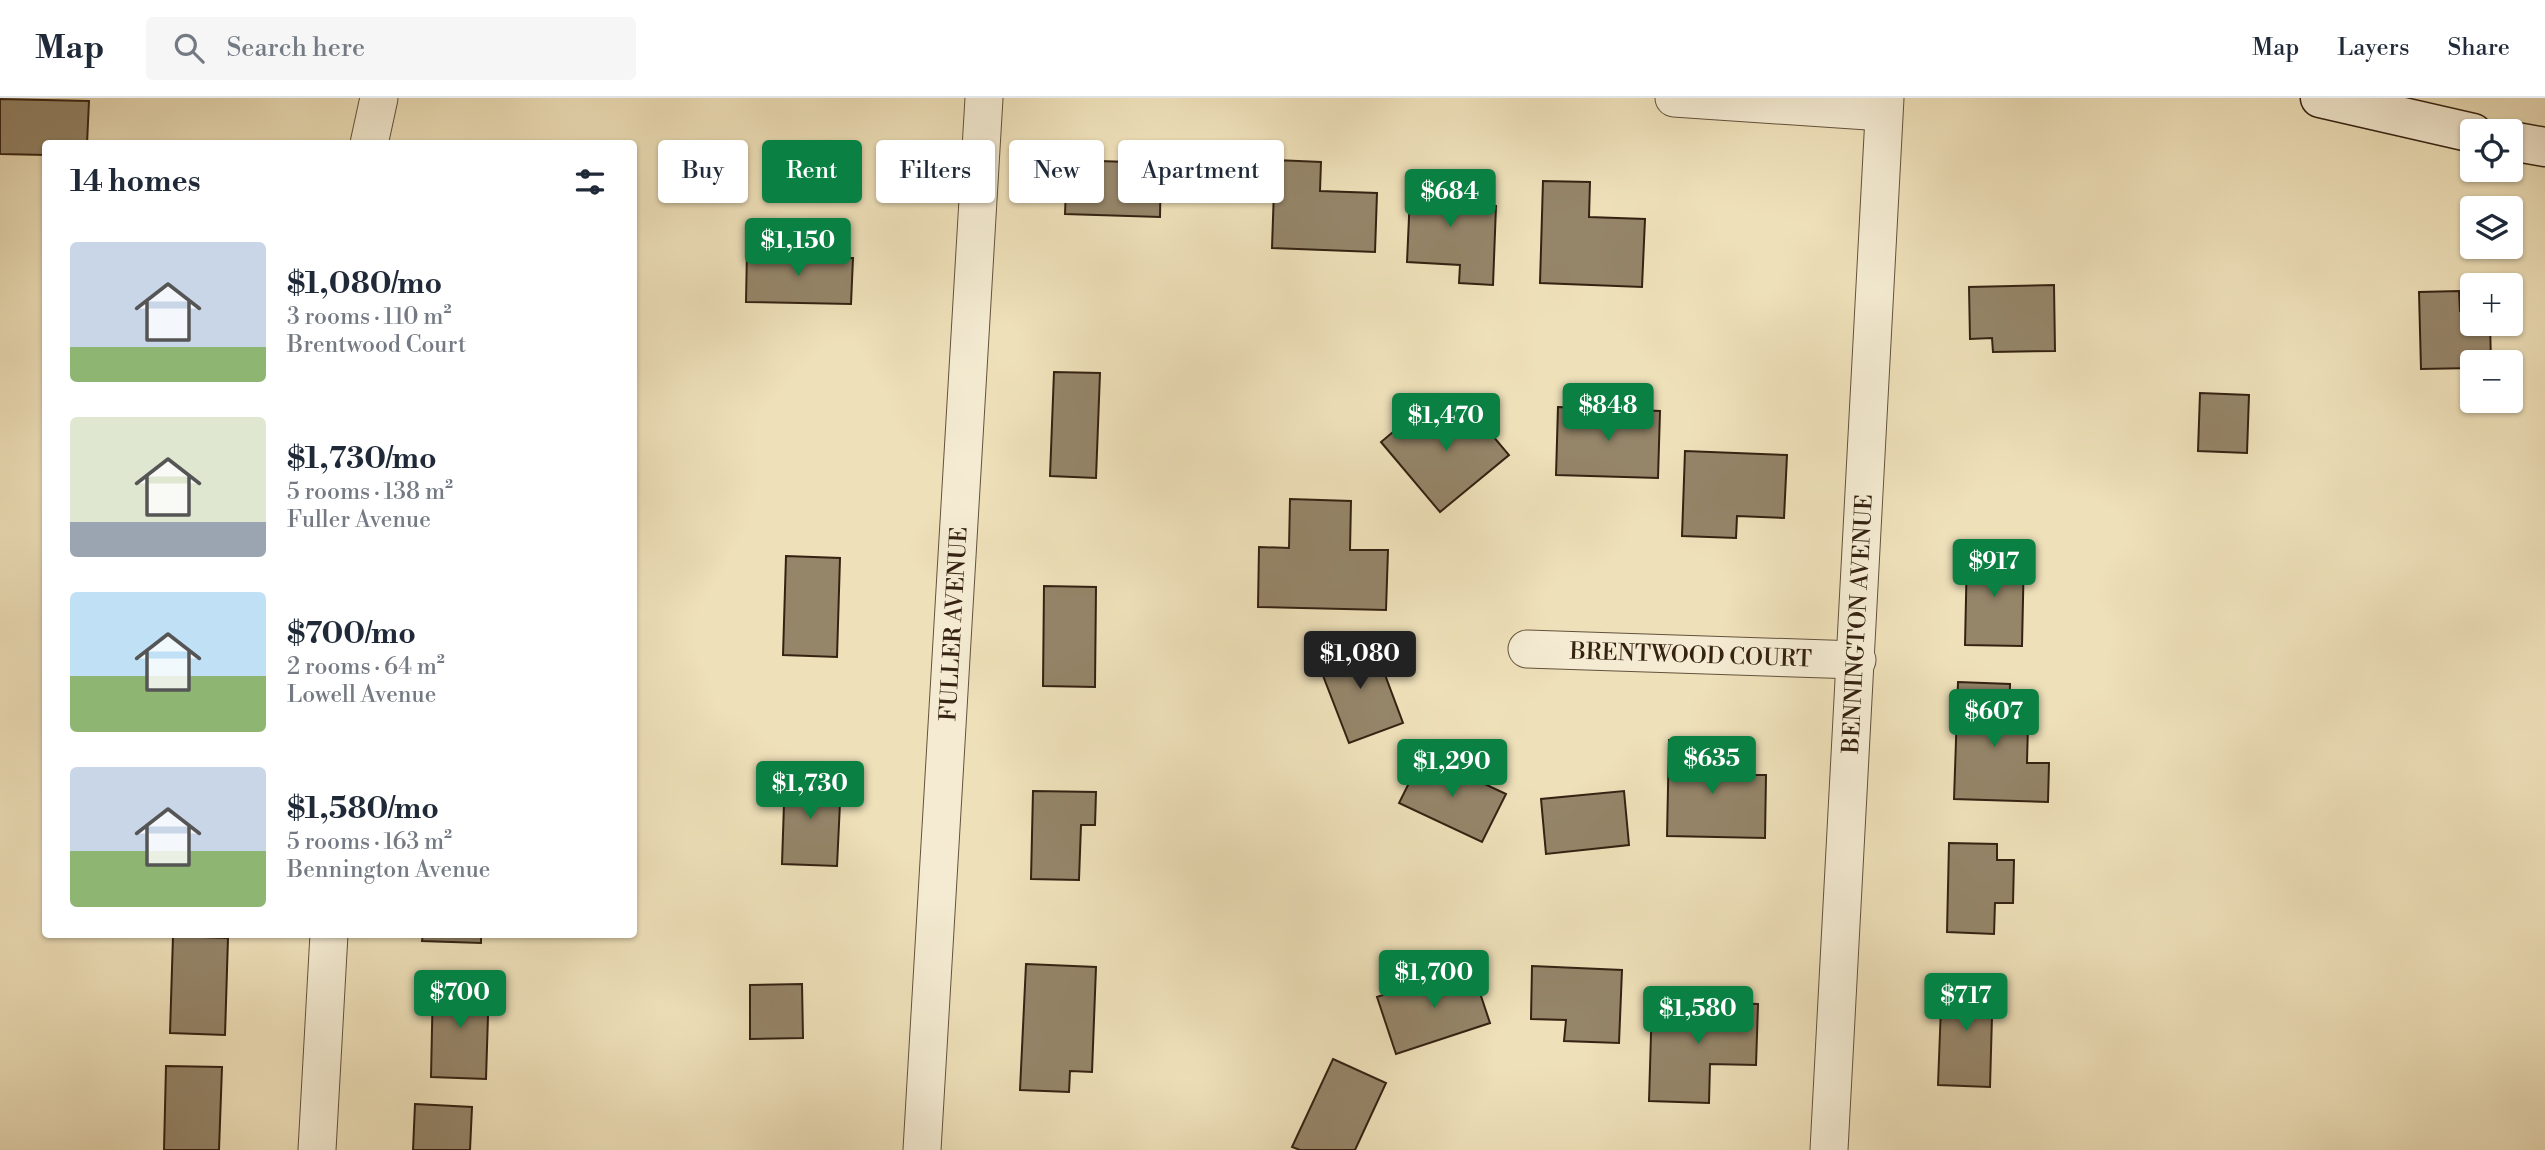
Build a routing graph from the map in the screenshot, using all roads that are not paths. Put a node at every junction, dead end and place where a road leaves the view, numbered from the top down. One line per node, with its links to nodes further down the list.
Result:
1 (379, 98): 7 (street)
2 (984, 98): 14 (street, FULLER AVENUE)
3 (1674, 98): 5 (street)
4 (2320, 98): 6 (main road)
5 (1884, 105): 11 (street, BENNINGTON AVENUE)
6 (2460, 130)
7 (370, 140)
8 (2523, 143): 9 (main road)
9 (2545, 147)
10 (1527, 649): 11 (street, BRENTWOOD COURT)
11 (1857, 660): 15 (street, BENNINGTON AVENUE)
12 (329, 938): 13 (street)
13 (317, 1150)
14 (922, 1150)
15 (1829, 1150)

